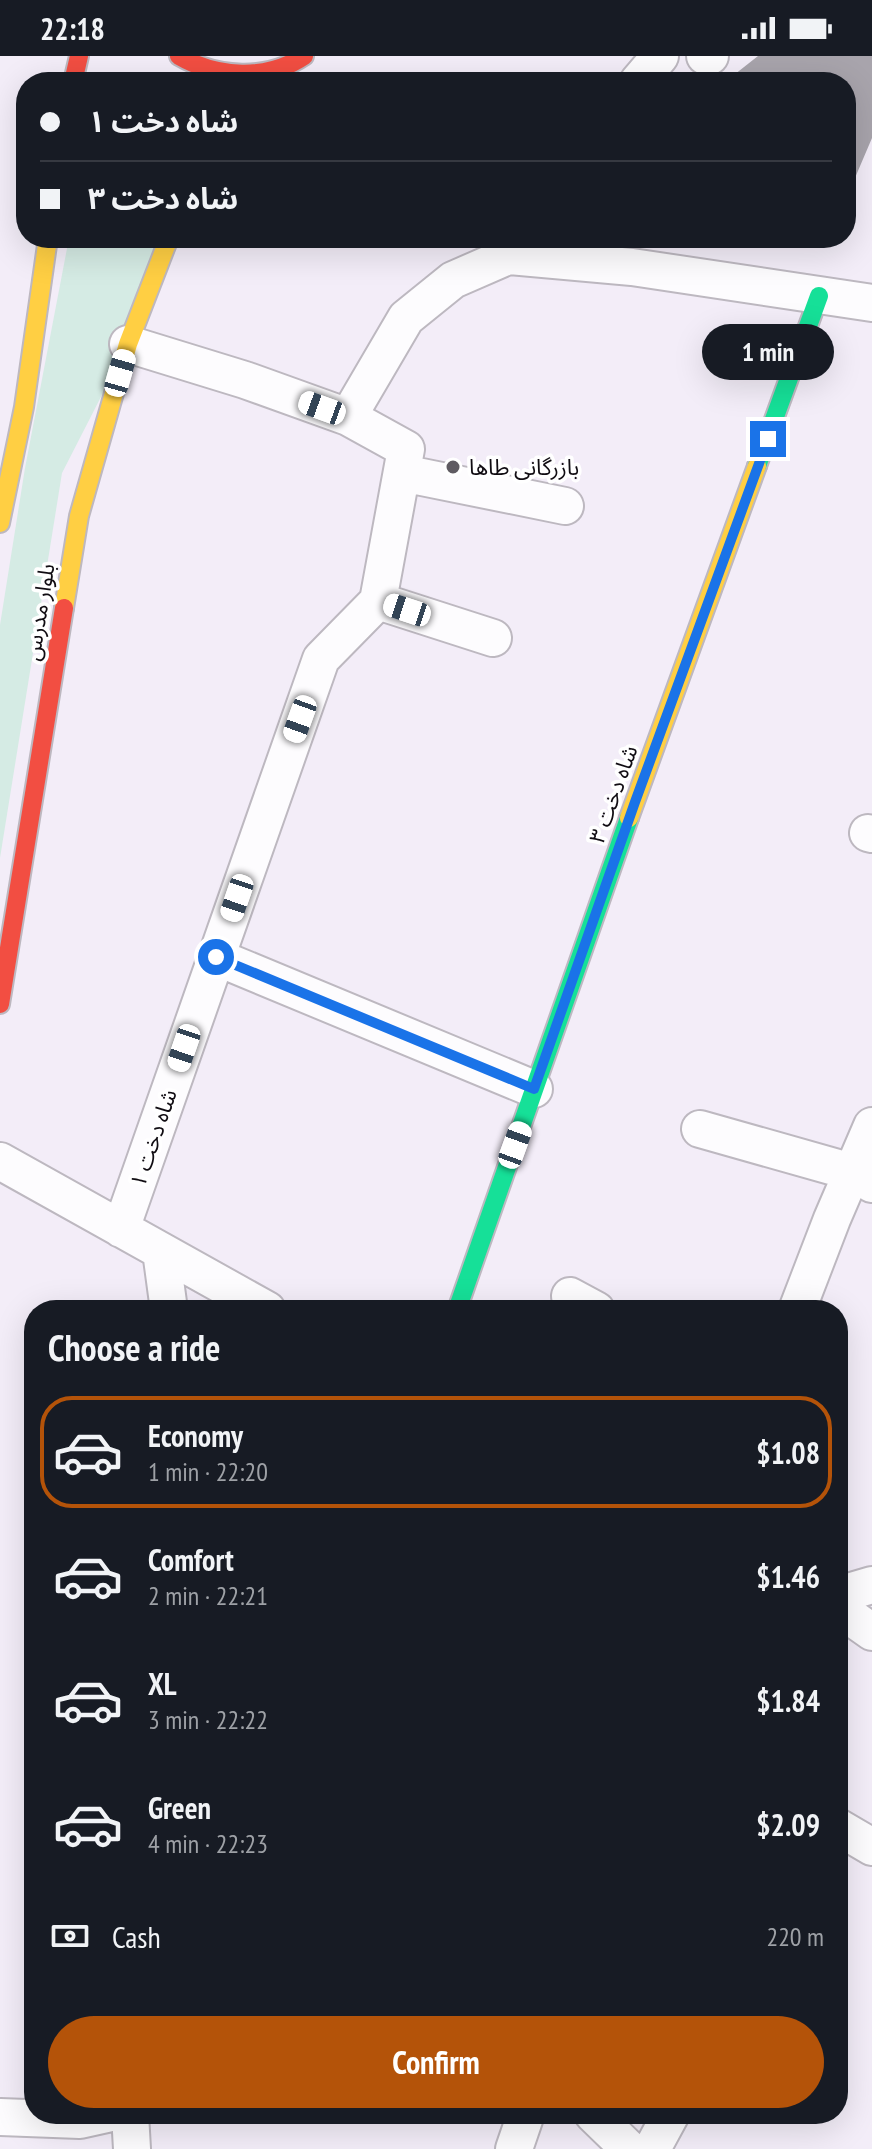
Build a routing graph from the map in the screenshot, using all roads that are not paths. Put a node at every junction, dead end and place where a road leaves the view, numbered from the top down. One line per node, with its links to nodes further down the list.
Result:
1 (179, 56): 3 (main road)
2 (660, 56): 4 (street)
3 (302, 58)
4 (646, 72)
5 (47, 248): 11 (main road)
6 (165, 248): 10 (main road, بلوار مدرس)
7 (65, 253): 11 (main road)
8 (819, 296): 9 (street); 12 (street); 20 (main road, شاه دخت ۳)
9 (872, 303)
10 (128, 344): 12 (street); 19 (main road, بلوار مدرس)
11 (24, 407): 15 (main road)
12 (348, 417): 13 (street)
13 (402, 473): 14 (street); 16 (street)
14 (565, 506)
15 (0, 523)
16 (378, 601): 17 (street); 18 (street, شاه دخت ۱)
17 (493, 638)
18 (216, 957): 20 (street); 25 (street, شاه دخت ۱)
19 (0, 1004)
20 (534, 1089): 29 (main road, شاه دخت ۳)
21 (872, 1126): 24 (street)
22 (700, 1129): 24 (street)
23 (0, 1161): 25 (street)
24 (862, 1178): 30 (street)
25 (121, 1229): 26 (street)
26 (161, 1251): 27 (street); 28 (street)
27 (168, 1300)
28 (249, 1300)
29 (460, 1300)
30 (802, 1300)
31 (872, 1585): 32 (street)
32 (848, 1592)
33 (848, 1615): 34 (street)
34 (872, 1632)
35 (848, 1833): 36 (street)
36 (872, 1847)
37 (0, 2117): 38 (street)
38 (24, 2117)
39 (131, 2124): 43 (street)
40 (523, 2124): 44 (street)
41 (603, 2124): 45 (street)
42 (666, 2124): 46 (street)
43 (132, 2149)
44 (514, 2149)
45 (629, 2149)
46 (652, 2149)

